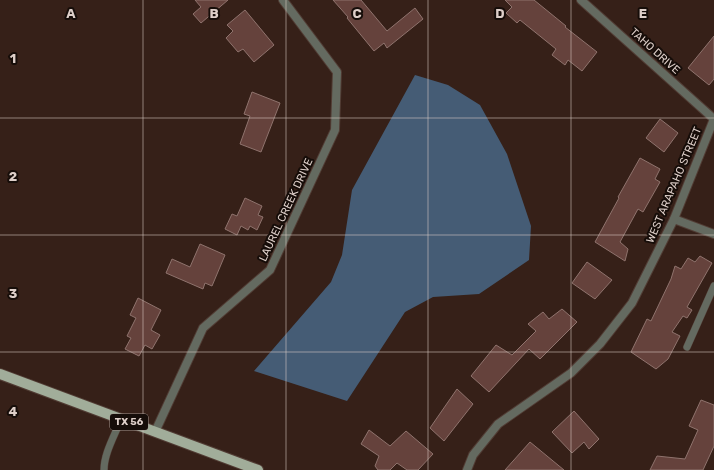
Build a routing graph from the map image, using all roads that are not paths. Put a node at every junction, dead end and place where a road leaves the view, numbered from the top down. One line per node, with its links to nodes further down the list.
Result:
1 (283, 0): 10 (street, LAUREL CREEK DRIVE)
2 (581, 0): 3 (street, TAHO DRIVE)
3 (714, 119): 4 (street, WEST ARAPAHO STREET)
4 (674, 219): 5 (street); 13 (street, WEST ARAPAHO STREET)
5 (714, 234)
6 (714, 286): 7 (lane)
7 (687, 347)
8 (1, 375): 9 (main road, TX 56)
9 (121, 419): 10 (main road, TX 56); 11 (lane)
10 (155, 432): 12 (main road, TX 56)
11 (104, 470)
12 (258, 470)
13 (466, 470)

